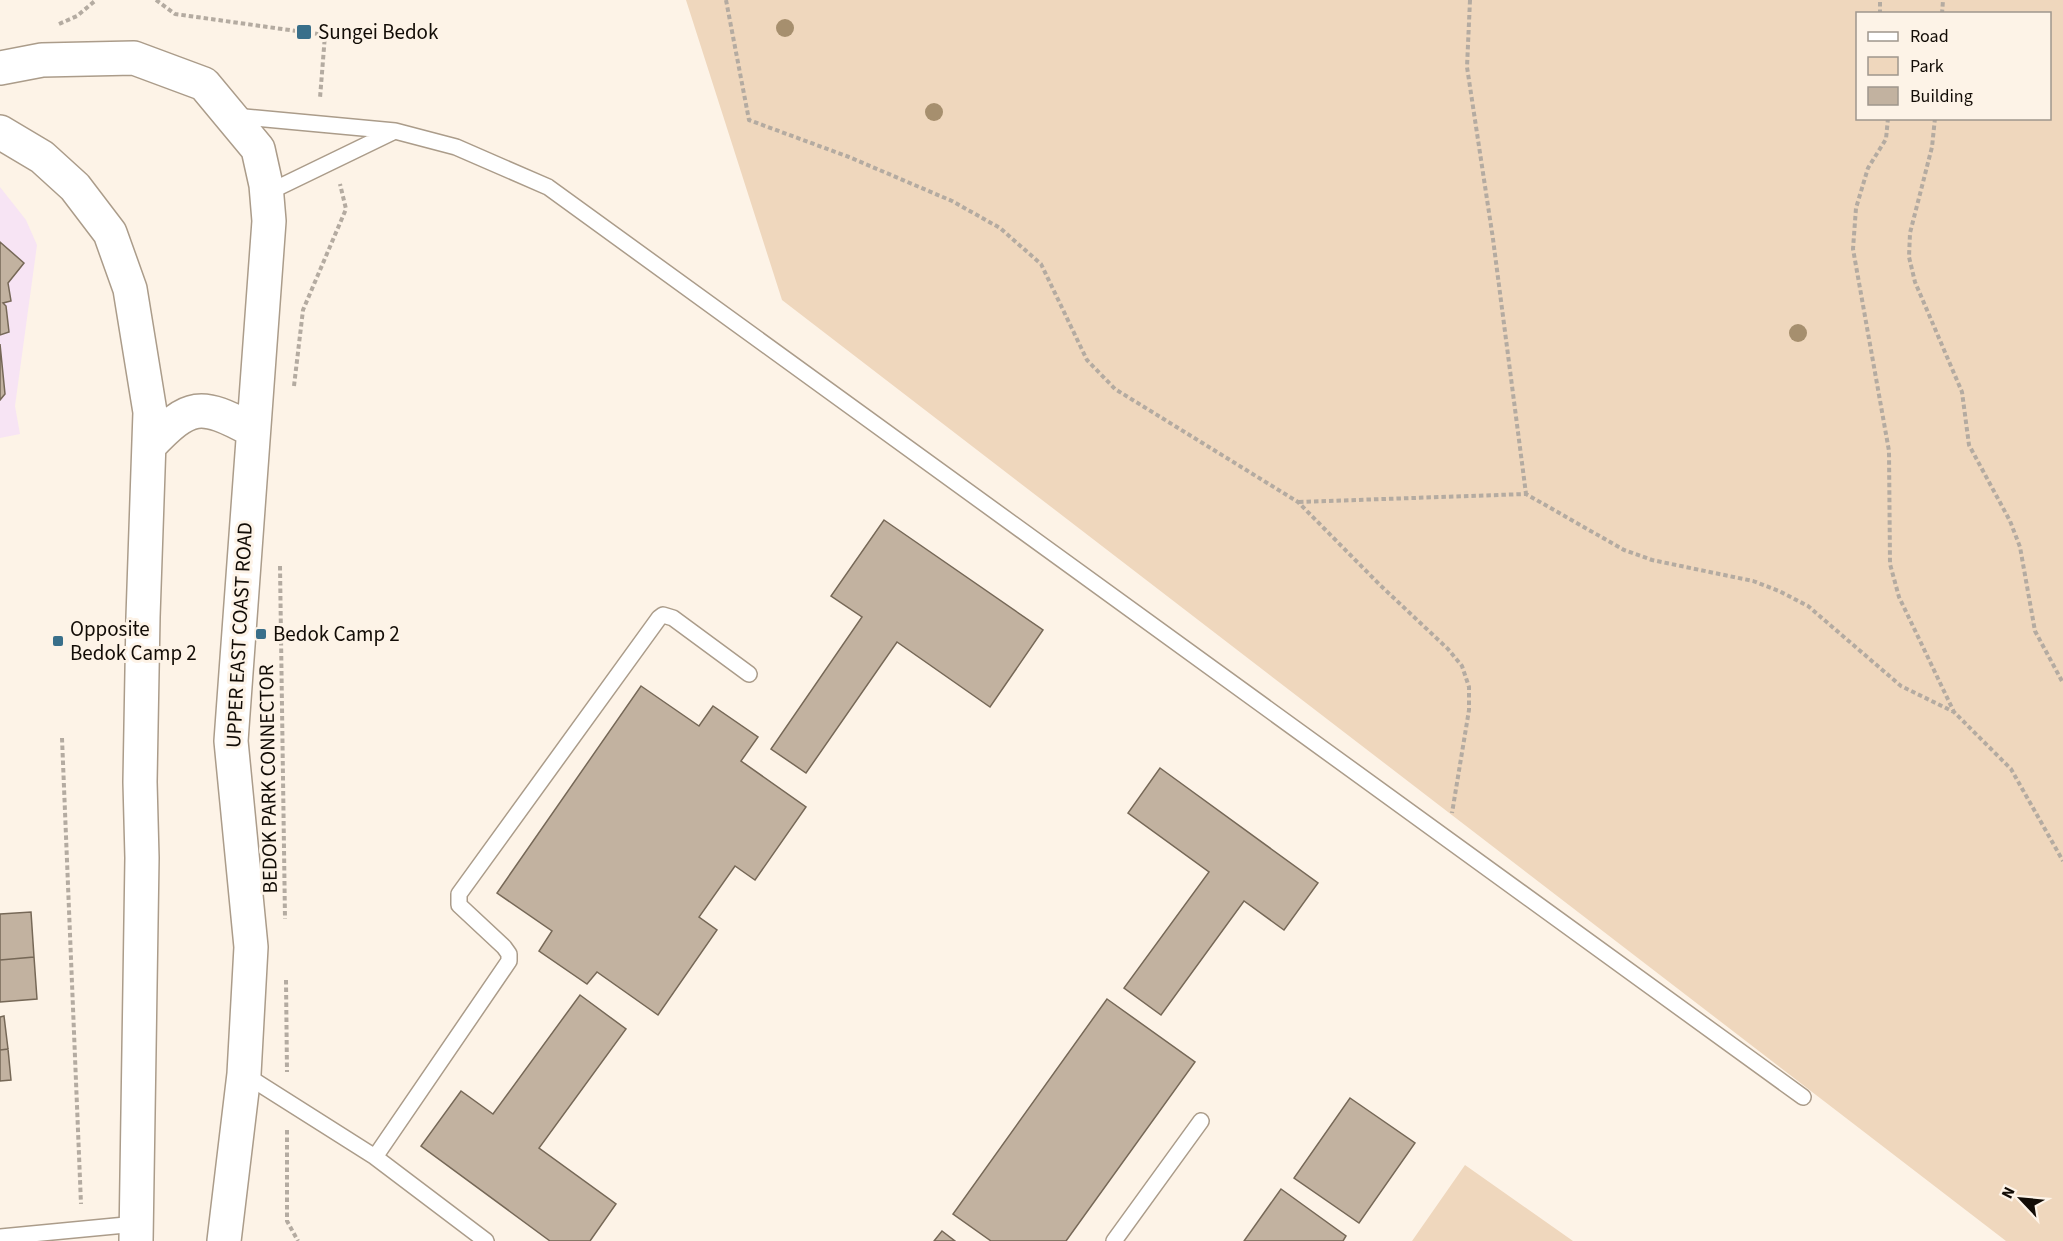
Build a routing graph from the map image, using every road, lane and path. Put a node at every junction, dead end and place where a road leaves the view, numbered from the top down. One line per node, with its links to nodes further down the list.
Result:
1 (156, 0): 8 (path)
2 (726, 0): 17 (path)
3 (1470, 0): 16 (path)
4 (0, 68): 5 (main road, UPPER EAST COAST ROAD)
5 (234, 116): 8 (lane); 12 (main road, UPPER EAST COAST ROAD)
6 (1888, 120): 21 (path)
7 (1935, 120): 20 (path)
8 (324, 124): 9 (lane)
9 (395, 131): 11 (lane); 23 (lane)
10 (0, 132): 15 (main road)
11 (334, 162): 12 (lane); 13 (path)
12 (267, 193): 14 (main road, UPPER EAST COAST ROAD)
13 (293, 390)
14 (252, 430): 15 (main road); 27 (main road, UPPER EAST COAST ROAD)
15 (149, 446): 33 (main road)
16 (1526, 494): 17 (path); 21 (path)
17 (1298, 502): 23 (path)
18 (280, 563): 25 (path, BEDOK PARK CONNECTOR)
19 (749, 674): 31 (lane)
20 (2063, 683)
21 (1954, 712): 24 (path)
22 (62, 738): 32 (path)
23 (1447, 841): 28 (lane)
24 (2063, 861)
25 (285, 922)
26 (286, 970): 29 (path)
27 (244, 1074): 29 (lane); 35 (main road, UPPER EAST COAST ROAD)
28 (1803, 1097)
29 (287, 1100): 31 (lane); 36 (path)
30 (1201, 1121): 38 (lane)
31 (375, 1157): 37 (lane)
32 (82, 1229): 33 (lane); 34 (lane)
33 (136, 1232)
34 (0, 1237)
35 (224, 1241)
36 (298, 1241)
37 (486, 1241)
38 (1114, 1241)

